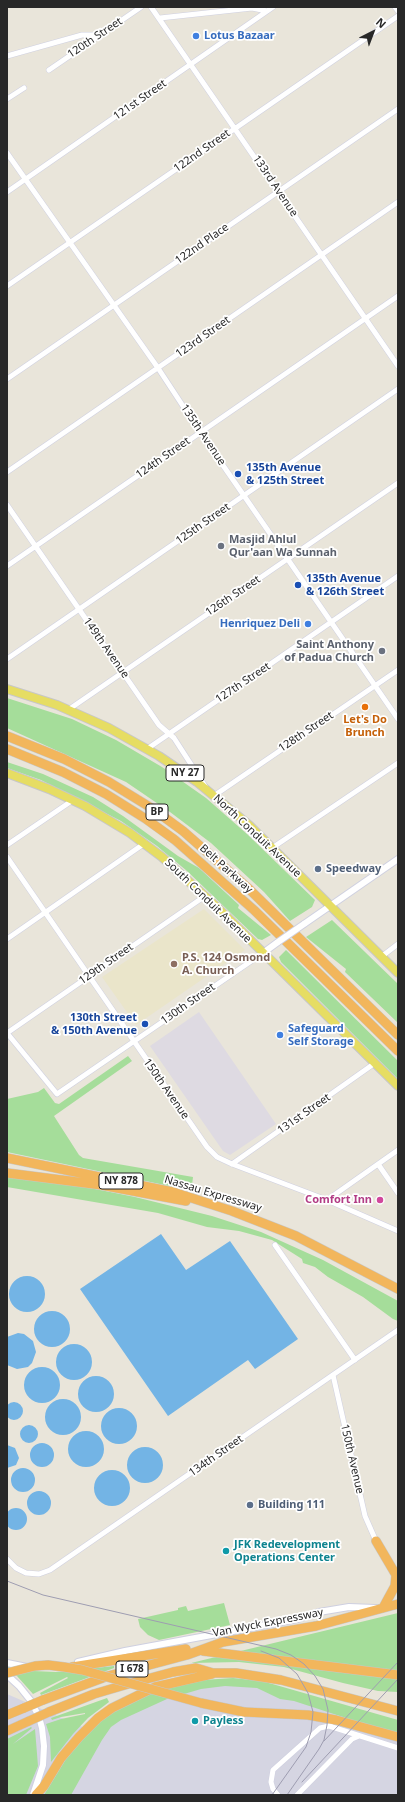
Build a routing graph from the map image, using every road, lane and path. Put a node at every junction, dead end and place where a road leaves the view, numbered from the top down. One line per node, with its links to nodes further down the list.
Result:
1 (141, 7): 9 (street, 120th Street)
2 (151, 7): 8 (street, 133rd Avenue)
3 (273, 7): 5 (street, 121st Street)
4 (395, 7): 6 (street)
5 (267, 11): 8 (street); 11 (street, 121st Street)
6 (398, 11)
7 (398, 16): 16 (street, 122nd Street)
8 (160, 18): 11 (street, 133rd Avenue)
9 (98, 35): 10 (street); 12 (street, 120th Street)
10 (7, 56)
11 (192, 65): 16 (street, 133rd Avenue); 18 (street, 121st Street)
12 (49, 70)
13 (24, 88): 14 (street)
14 (7, 99)
15 (398, 109): 20 (street, 122nd Place)
16 (235, 128): 20 (street, 133rd Avenue); 22 (street, 122nd Street)
17 (7, 153): 18 (street, 135th Avenue)
18 (26, 180): 19 (street, 121st Street); 22 (street, 135th Avenue)
19 (7, 192)
20 (278, 192): 23 (street, 133rd Avenue); 26 (street, 122nd Place)
21 (398, 202): 23 (street, 123rd Street)
22 (69, 242): 24 (street, 122nd Street); 26 (street, 135th Avenue)
23 (322, 254): 27 (street, 133rd Avenue); 29 (street, 123rd Street)
24 (7, 286)
25 (398, 296): 27 (street, 124th Street)
26 (113, 306): 29 (street, 135th Avenue); 30 (street, 122nd Place)
27 (365, 318): 28 (street, 133rd Avenue); 32 (street, 124th Street)
28 (398, 366)
29 (158, 368): 32 (street, 135th Avenue); 33 (street, 123rd Street)
30 (7, 379)
31 (398, 389): 35 (street, 125th Street)
32 (200, 432): 35 (street, 135th Avenue); 37 (street, 124th Street)
33 (7, 472)
34 (398, 482): 38 (street, 126th Street)
35 (244, 495): 38 (street, 135th Avenue); 41 (street, 125th Street)
36 (7, 505): 37 (street, 149th Avenue)
37 (36, 546): 39 (street, 124th Street); 41 (street, 149th Avenue)
38 (288, 559): 42 (street, 135th Avenue); 45 (street, 126th Street)
39 (7, 566)
40 (398, 576): 42 (street, 127th Street)
41 (80, 610): 43 (street, 125th Street); 45 (street, 149th Avenue)
42 (331, 622): 46 (street, 135th Avenue); 50 (street, 127th Street)
43 (7, 659)
44 (398, 670): 46 (street, 128th Street)
45 (123, 672): 48 (street, 126th Street); 50 (street, 149th Avenue)
46 (375, 686): 49 (street, 135th Avenue); 57 (street, 128th Street)
47 (7, 689): 48 (main road, North Conduit Avenue / NY 27)
48 (68, 710): 53 (main road, North Conduit Avenue / NY 27)
49 (398, 719)
50 (169, 733): 53 (street, 127th Street); 56 (street, 149th Avenue)
51 (7, 736): 73 (highway, Belt Parkway / BP)
52 (7, 749): 78 (highway, Belt Parkway / BP)
53 (147, 749): 56 (main road, North Conduit Avenue / NY 27)
54 (398, 763): 61 (street)
55 (7, 773): 58 (main road, South Conduit Avenue)
56 (207, 789): 57 (main road, North Conduit Avenue / NY 27)
57 (215, 795): 61 (main road, North Conduit Avenue / NY 27)
58 (73, 800): 59 (main road, South Conduit Avenue); 60 (street)
59 (145, 843): 64 (main road, South Conduit Avenue); 66 (street)
60 (7, 845)
61 (272, 848): 65 (main road, North Conduit Avenue / NY 27)
62 (7, 857): 66 (street, 150th Avenue)
63 (398, 859): 65 (street, 130th Street)
64 (205, 896): 69 (main road, South Conduit Avenue); 72 (street, 129th Street)
65 (330, 906): 69 (street, 130th Street, bridge); 70 (main road, North Conduit Avenue / NY 27)
66 (45, 912): 67 (street); 72 (street, 150th Avenue)
67 (7, 939)
68 (398, 944): 70 (street)
69 (263, 953): 77 (street, 130th Street); 79 (main road, South Conduit Avenue)
70 (381, 957): 71 (main road, North Conduit Avenue / NY 27)
71 (398, 973)
72 (88, 977): 75 (street, 129th Street); 77 (street, 150th Avenue)
73 (357, 994): 74 (highway); 76 (highway, Belt Parkway / BP)
74 (398, 1025)
75 (7, 1033): 77 (street, 130th Street)
76 (398, 1034)
77 (134, 1042): 83 (street, 150th Avenue)
78 (398, 1051)
79 (375, 1063): 80 (main road, South Conduit Avenue); 83 (street, 131st Street)
80 (398, 1086)
81 (398, 1150): 84 (street)
82 (7, 1158): 88 (highway, Nassau Expressway / NY 878)
83 (232, 1164): 87 (street, 150th Avenue)
84 (378, 1164): 86 (street); 87 (street)
85 (7, 1173): 88 (highway)
86 (398, 1193)
87 (327, 1200): 89 (street, 150th Avenue)
88 (232, 1211): 91 (highway, Nassau Expressway / NY 878)
89 (398, 1231)
90 (275, 1245): 93 (street)
91 (398, 1289)
92 (398, 1330): 93 (street, 134th Street)
93 (355, 1360): 94 (street, 134th Street)
94 (333, 1375): 95 (street, 150th Avenue); 96 (street, 134th Street)
95 (376, 1540): 97 (highway); 99 (highway)
96 (7, 1559)
97 (398, 1568)
98 (398, 1604): 99 (highway, Van Wyck Expressway / I 678)
99 (383, 1608): 100 (highway, Van Wyck Expressway / I 678); 103 (street)
100 (223, 1642): 101 (highway, Van Wyck Expressway / I 678); 103 (highway)
101 (200, 1651): 106 (highway); 108 (highway, Van Wyck Expressway / I 678, bridge)
102 (7, 1663): 103 (street)
103 (41, 1668)
104 (213, 1673): 107 (highway, I 678); 109 (highway, I 678, bridge); 114 (highway)
105 (7, 1674): 111 (highway, bridge); 113 (street)
106 (398, 1675)
107 (397, 1711)
108 (7, 1716)
109 (7, 1731)
110 (359, 1736): 112 (street); 115 (street); 116 (street)
111 (398, 1737)
112 (398, 1748)
113 (33, 1795)
114 (36, 1795)
115 (278, 1795)
116 (297, 1795)

